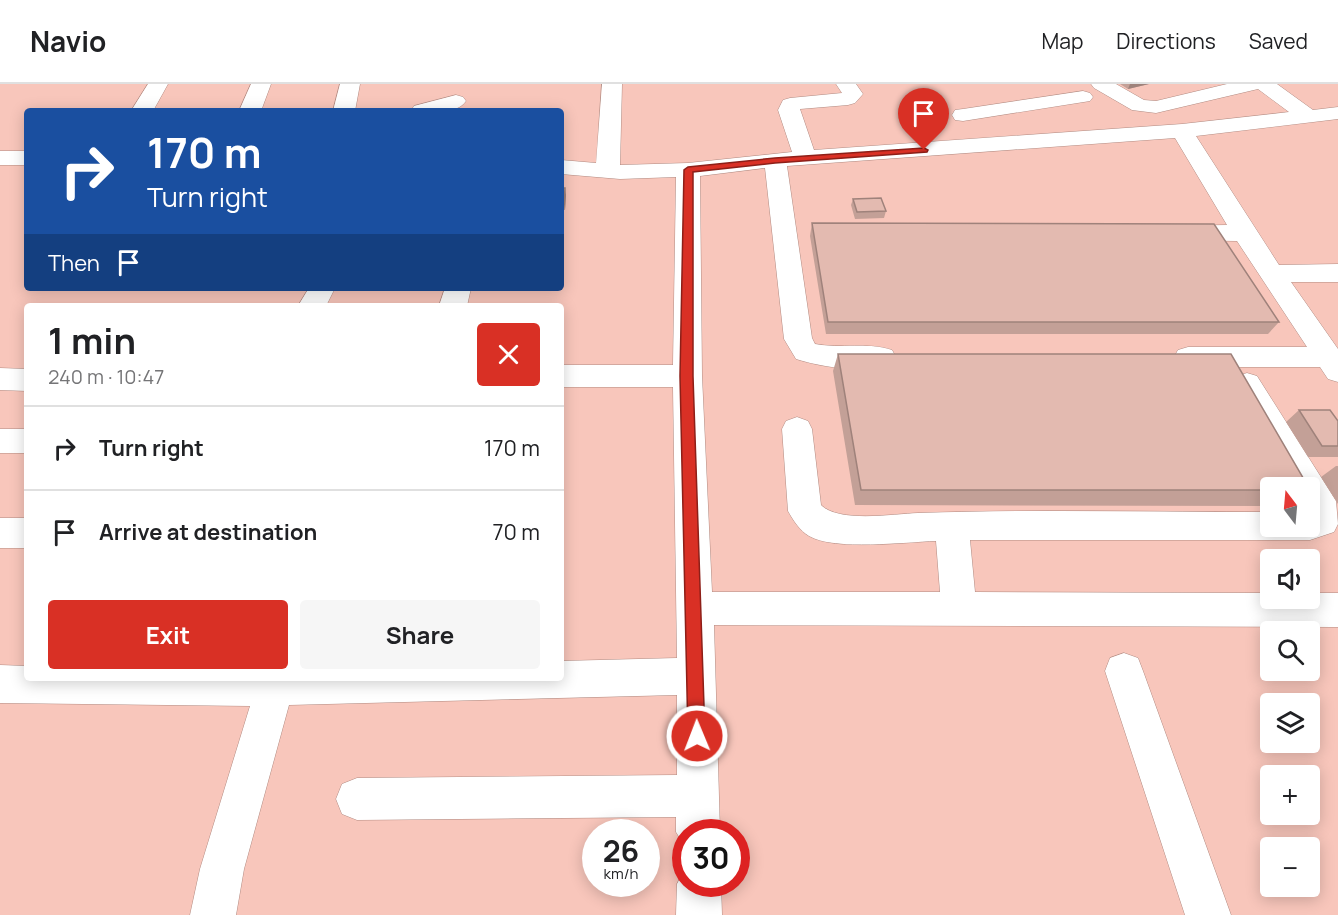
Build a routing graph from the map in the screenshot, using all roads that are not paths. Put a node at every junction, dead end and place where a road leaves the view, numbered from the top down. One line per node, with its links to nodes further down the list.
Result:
1 (158, 84): 11 (street)
2 (261, 84): 12 (street)
3 (350, 84): 13 (street)
4 (612, 84): 26 (street)
5 (846, 84): 22 (street)
6 (1101, 84): 7 (street)
7 (1253, 84)
8 (1264, 84): 17 (street)
9 (1075, 90): 16 (street); 19 (street)
10 (456, 101): 14 (street)
11 (144, 108)
12 (251, 108)
13 (345, 108)
14 (432, 108)
15 (1338, 113): 17 (street)
16 (963, 115)
17 (1309, 117): 18 (street)
18 (1182, 131): 19 (street); 28 (street)
19 (1135, 135): 22 (street)
20 (0, 158): 21 (street)
21 (24, 158)
22 (806, 159): 23 (street)
23 (775, 160): 25 (street); 31 (street)
24 (564, 167): 26 (street)
25 (688, 170): 26 (street); 36 (street)
26 (607, 171)
27 (1150, 232): 28 (street)
28 (1244, 233): 30 (street)
29 (1338, 273): 30 (street)
30 (1272, 274): 34 (street)
31 (912, 357)
32 (1160, 357): 33 (street)
33 (1231, 357): 34 (street); 42 (street)
34 (1333, 364)
35 (564, 376): 36 (street)
36 (687, 376): 49 (street)
37 (0, 379): 38 (street)
38 (24, 380)
39 (798, 429): 45 (street)
40 (0, 441): 41 (street)
41 (24, 441)
42 (1303, 477)
43 (1320, 504): 44 (street)
44 (1320, 523)
45 (952, 526): 46 (street); 50 (street)
46 (1260, 526)
47 (0, 533): 48 (street)
48 (24, 533)
49 (695, 608): 50 (street); 53 (street)
50 (959, 610): 51 (street)
51 (1338, 610)
52 (1124, 671): 63 (street)
53 (696, 676): 54 (street); 59 (street)
54 (564, 679)
55 (505, 681): 57 (street)
56 (0, 684): 57 (street)
57 (275, 687): 61 (street)
58 (357, 799): 59 (street)
59 (698, 814)
60 (699, 897): 62 (street)
61 (213, 915)
62 (699, 915)
63 (1208, 915)

